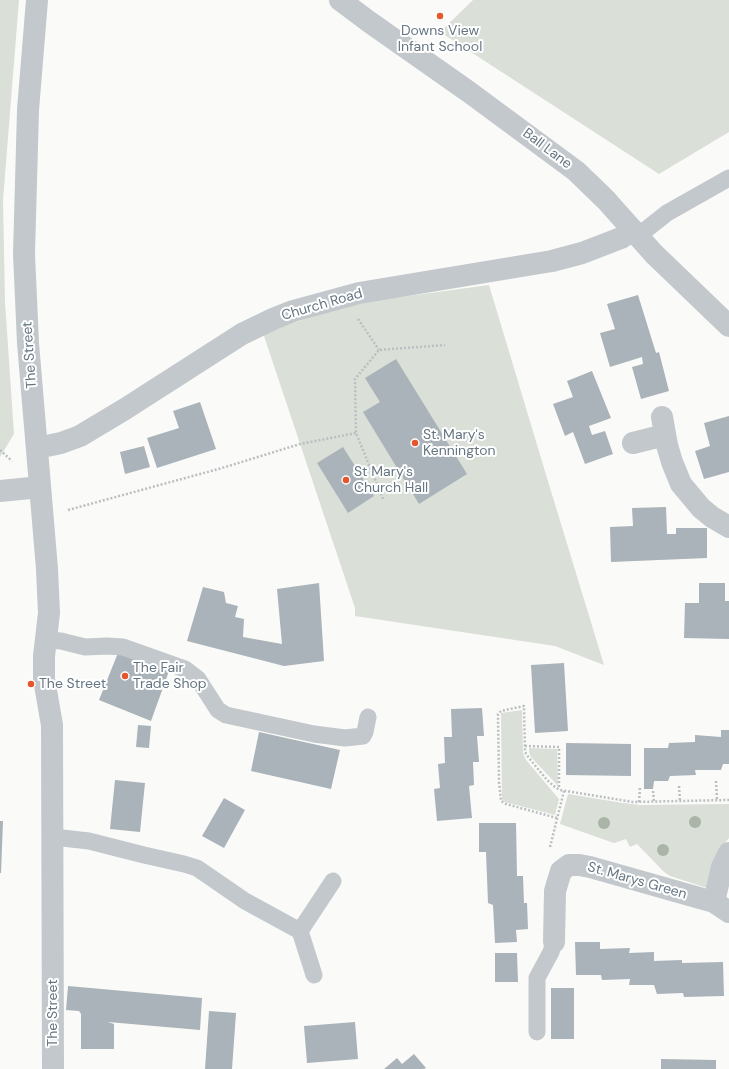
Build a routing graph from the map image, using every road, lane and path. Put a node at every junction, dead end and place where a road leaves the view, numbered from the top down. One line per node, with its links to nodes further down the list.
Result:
1 (37, 0): 11 (street, The Street)
2 (340, 0): 4 (street, Ball Lane)
3 (729, 178): 4 (lane)
4 (635, 233): 5 (street, Church Road); 6 (street, Ball Lane)
5 (344, 296): 8 (path); 11 (street, Church Road)
6 (729, 326)
7 (445, 345): 8 (path)
8 (379, 350): 9 (path)
9 (356, 433): 14 (path); 15 (path)
10 (633, 443): 16 (street)
11 (37, 448): 12 (street, The Street)
12 (40, 487): 13 (street); 15 (street, The Street)
13 (0, 491)
14 (383, 499)
15 (42, 518): 17 (street, The Street)
16 (729, 527)
17 (46, 640): 18 (lane); 32 (street, The Street)
18 (368, 716)
19 (525, 746): 23 (path); 23 (path); 31 (path)
20 (716, 781): 26 (path)
21 (679, 786): 28 (path)
22 (640, 788): 29 (path)
23 (559, 790): 24 (path)
24 (564, 791): 29 (path); 31 (path)
25 (653, 791): 30 (path)
26 (717, 800): 27 (path); 28 (path)
27 (729, 800)
28 (680, 801): 30 (path)
29 (639, 802): 30 (path)
30 (654, 802)
31 (557, 818): 34 (path)
32 (53, 837): 37 (lane); 41 (street, The Street)
33 (729, 852): 36 (street, St. Marys Green)
34 (549, 853)
35 (333, 881): 37 (lane)
36 (722, 907): 38 (street, St. Marys Green)
37 (300, 931): 39 (lane)
38 (554, 942): 40 (lane)
39 (314, 975)
40 (537, 1032)
41 (53, 1069)

